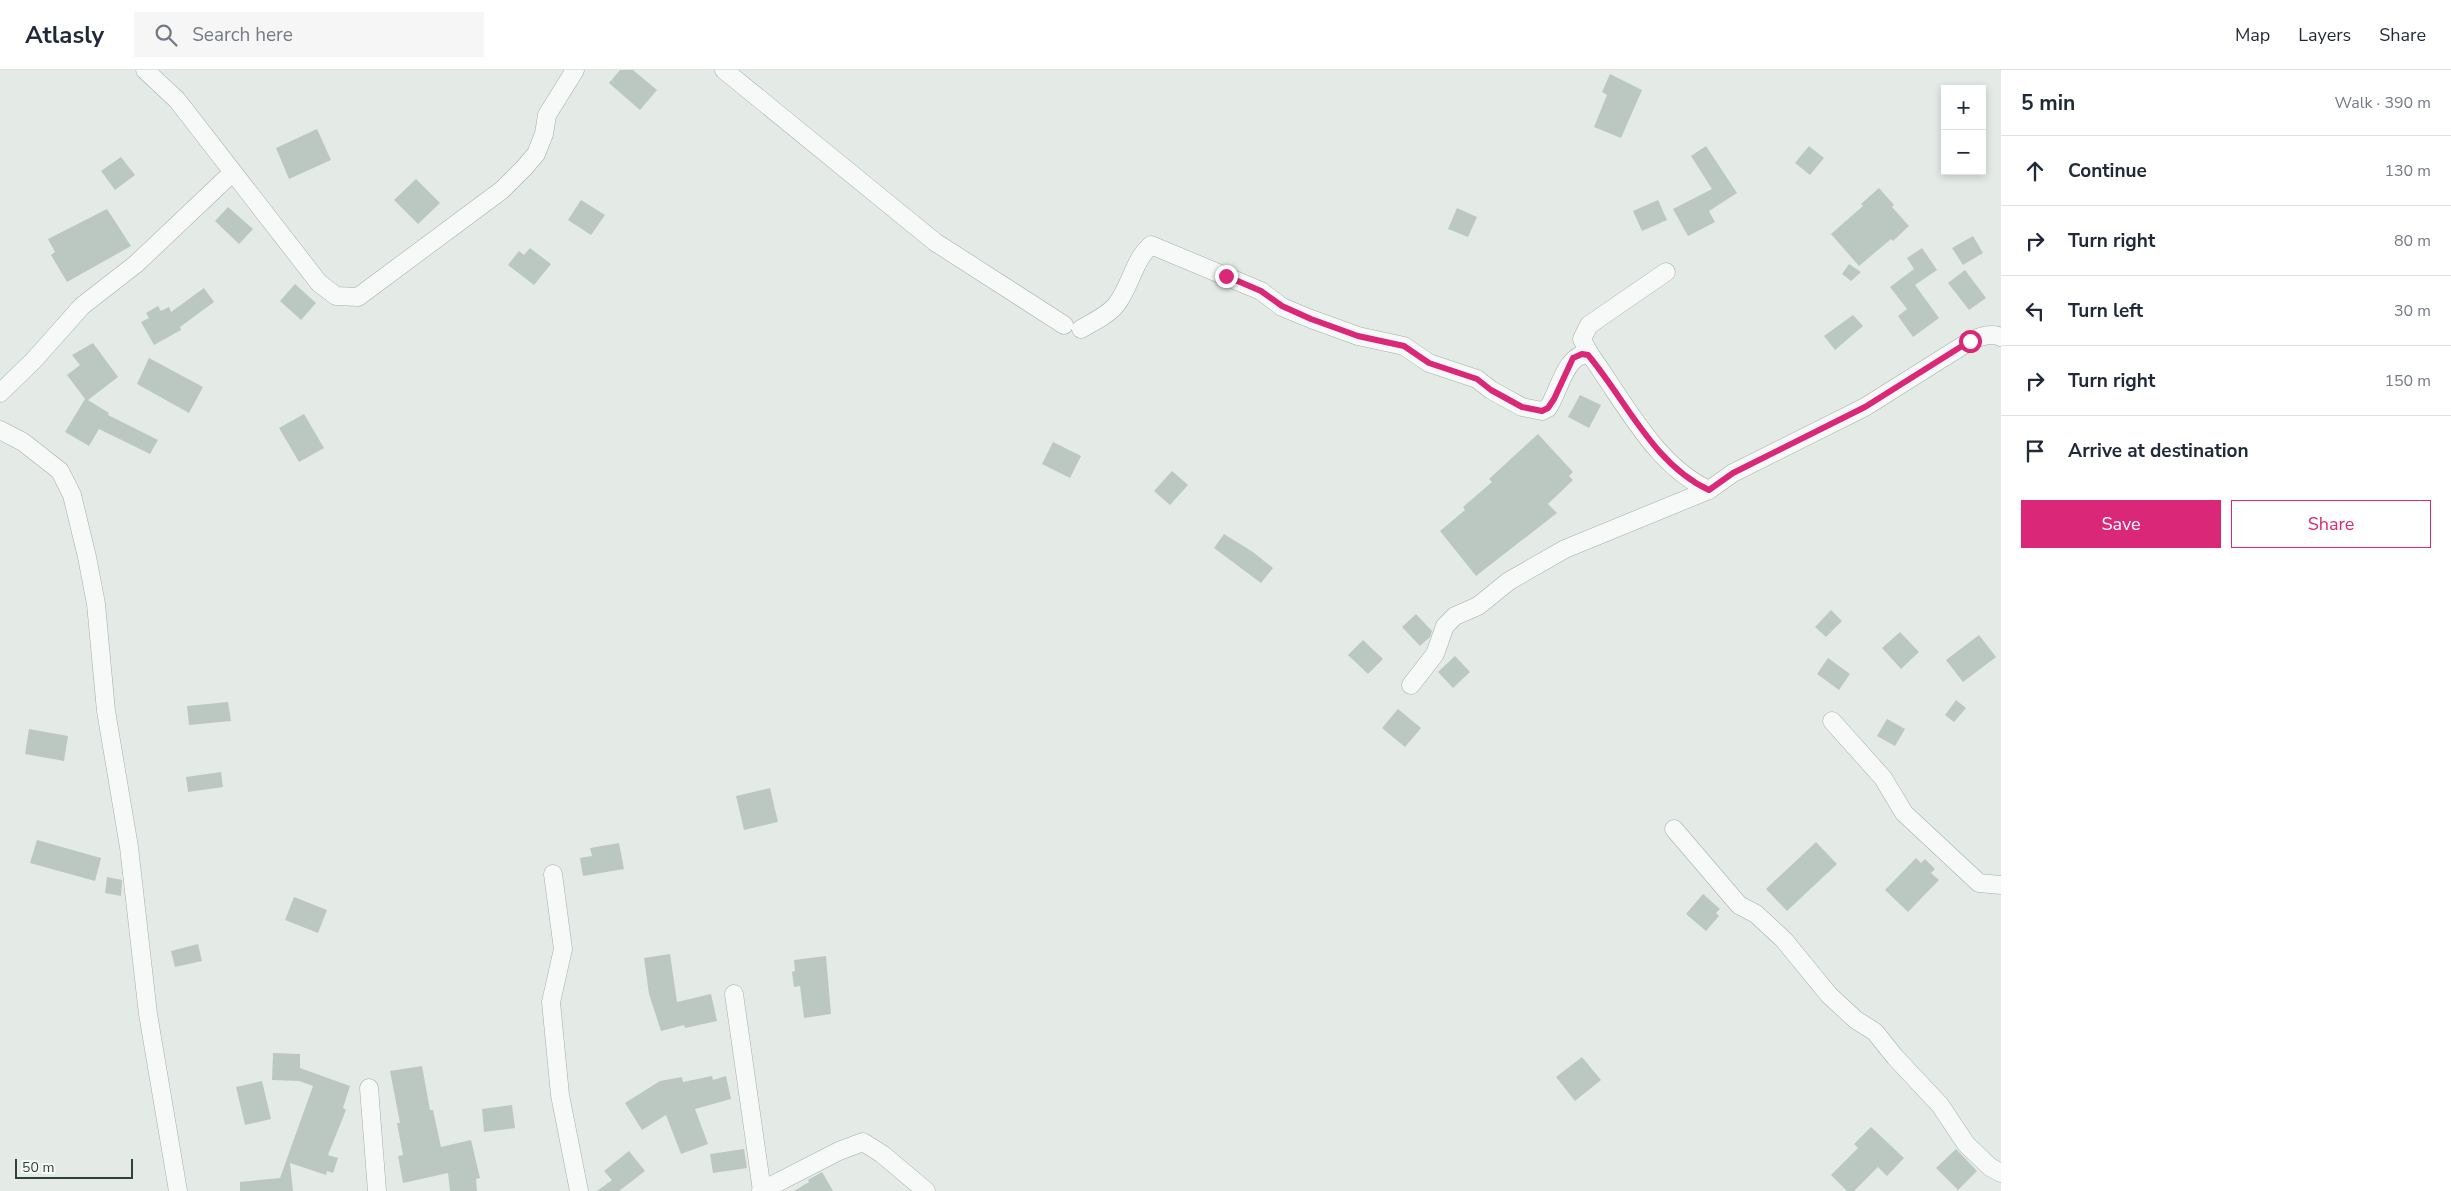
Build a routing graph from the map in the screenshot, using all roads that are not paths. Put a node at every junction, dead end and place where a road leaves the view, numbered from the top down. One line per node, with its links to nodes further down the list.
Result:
1 (145, 70): 4 (street)
2 (575, 70): 4 (street)
3 (724, 70): 6 (street)
4 (232, 173): 10 (street)
5 (1666, 272): 9 (street)
6 (1064, 325)
7 (1081, 329): 9 (street)
8 (2001, 337): 12 (street)
9 (1588, 355): 12 (street)
10 (0, 393)
11 (0, 430): 21 (street)
12 (1709, 490): 13 (street)
13 (1411, 686)
14 (1832, 722): 17 (street)
15 (1674, 829): 20 (street)
16 (553, 874): 23 (street)
17 (2001, 886)
18 (734, 994): 24 (street)
19 (370, 1088): 22 (street)
20 (2001, 1173)
21 (178, 1191)
22 (376, 1191)
23 (579, 1191)
24 (762, 1191): 25 (street)
25 (926, 1191)

